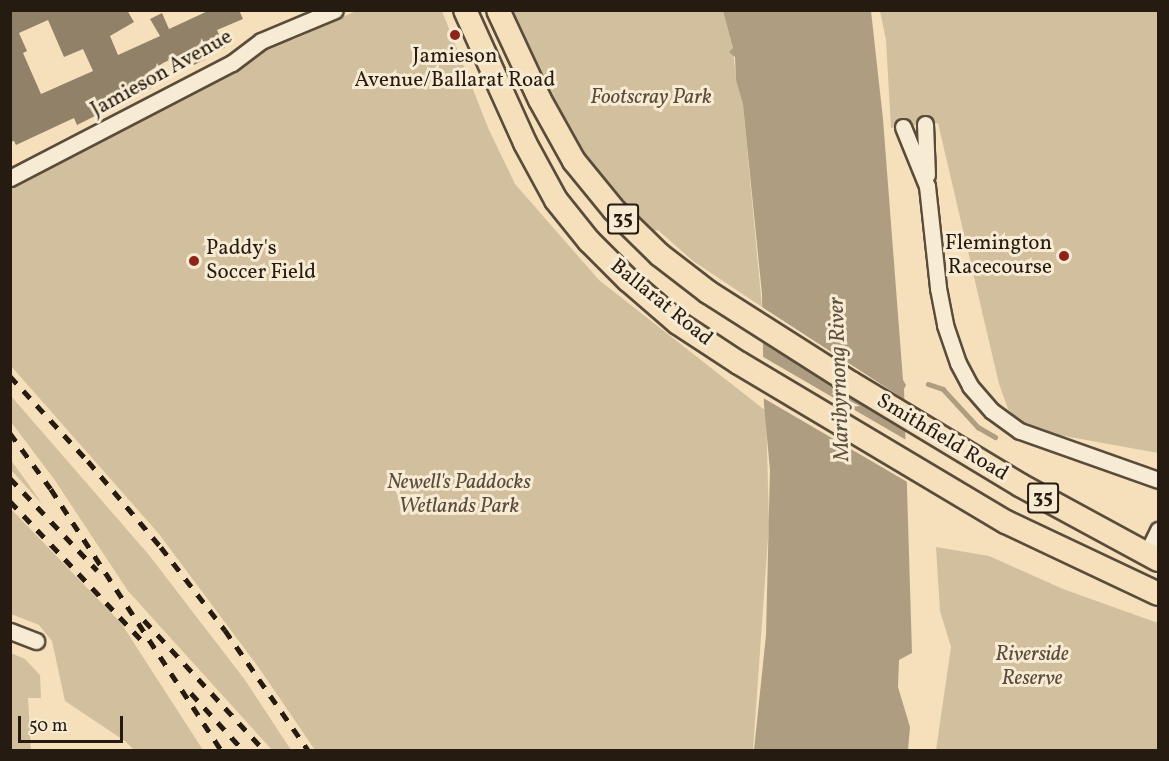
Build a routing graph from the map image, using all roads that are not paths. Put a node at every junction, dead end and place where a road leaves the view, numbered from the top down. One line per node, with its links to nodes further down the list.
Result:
1 (334, 10): 6 (street, Jamieson Avenue)
2 (465, 10): 9 (highway, Ballarat Road / 35)
3 (498, 10): 8 (highway, Ballarat Road / 35)
4 (925, 124): 7 (street)
5 (903, 127): 7 (street)
6 (10, 178)
7 (928, 191): 10 (street)
8 (852, 383): 14 (highway, Smithfield Road / 35)
9 (838, 422): 14 (highway, Smithfield Road / 35)
10 (1133, 471): 11 (street); 12 (street)
11 (1158, 480)
12 (1158, 486)
13 (1158, 530): 14 (street)
14 (1153, 574)
15 (10, 631): 16 (street)
16 (36, 641)

